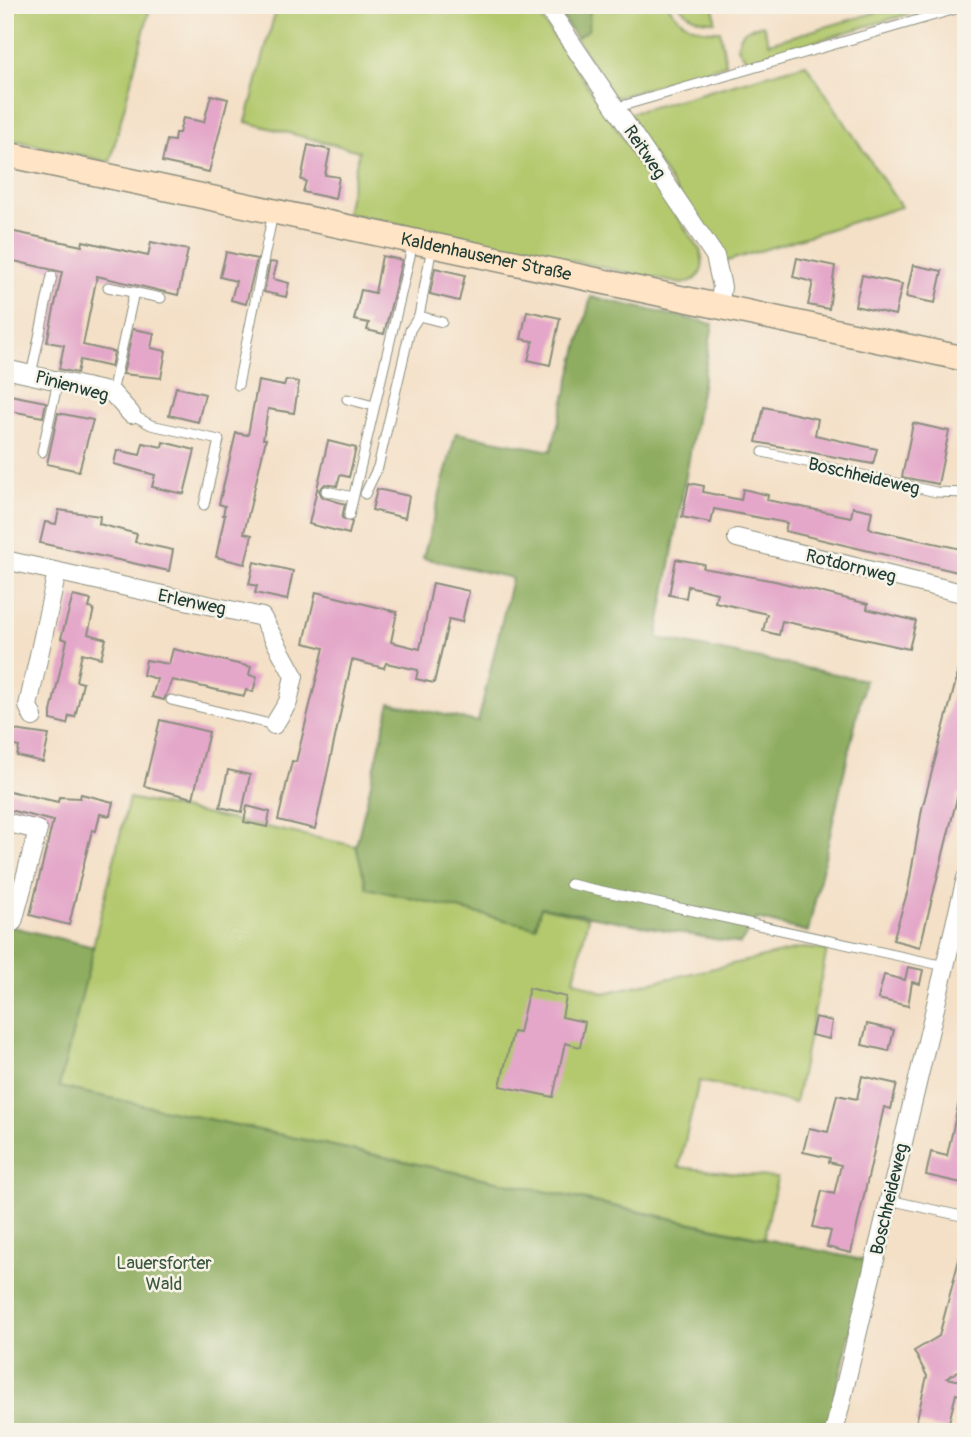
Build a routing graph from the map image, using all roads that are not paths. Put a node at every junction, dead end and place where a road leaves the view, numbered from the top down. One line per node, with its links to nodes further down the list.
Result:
1 (546, 5): 3 (street, Reitweg)
2 (966, 6): 3 (lane)
3 (615, 108): 11 (street, Reitweg)
4 (5, 154): 5 (main road, Kaldenhausener Straße)
5 (274, 211): 6 (main road, Kaldenhausener Straße); 18 (lane)
6 (423, 243): 11 (main road, Kaldenhausener Straße); 12 (lane); 21 (lane)
7 (52, 276): 16 (lane)
8 (108, 287): 9 (lane)
9 (134, 292): 10 (lane); 19 (lane)
10 (161, 298)
11 (719, 306): 14 (main road, Kaldenhausener Straße)
12 (419, 316): 13 (lane); 27 (lane)
13 (442, 322)
14 (966, 359)
15 (5, 369): 16 (street, Pinienweg)
16 (31, 375): 17 (street, Pinienweg)
17 (58, 381): 19 (street, Pinienweg); 23 (lane)
18 (238, 386)
19 (112, 393): 22 (street, Pinienweg)
20 (347, 399): 21 (lane)
21 (374, 406): 28 (lane)
22 (131, 414): 29 (lane)
23 (43, 452)
24 (763, 452): 26 (lane, Boschheideweg)
25 (326, 491): 28 (lane)
26 (966, 493)
27 (365, 495)
28 (353, 497): 30 (lane)
29 (204, 505)
30 (349, 516)
31 (737, 538): 34 (street, Rotdornweg)
32 (5, 560): 33 (street, Erlenweg)
33 (57, 572): 36 (street); 37 (street, Erlenweg)
34 (966, 594)
35 (171, 700): 37 (lane)
36 (33, 717)
37 (274, 725)
38 (5, 822): 41 (street)
39 (966, 878): 43 (street, Boschheideweg)
40 (570, 884): 43 (lane)
41 (13, 888): 42 (street)
42 (5, 919)
43 (945, 966): 44 (street, Boschheideweg)
44 (889, 1200): 45 (lane); 46 (street, Boschheideweg)
45 (966, 1217)
46 (834, 1432)

